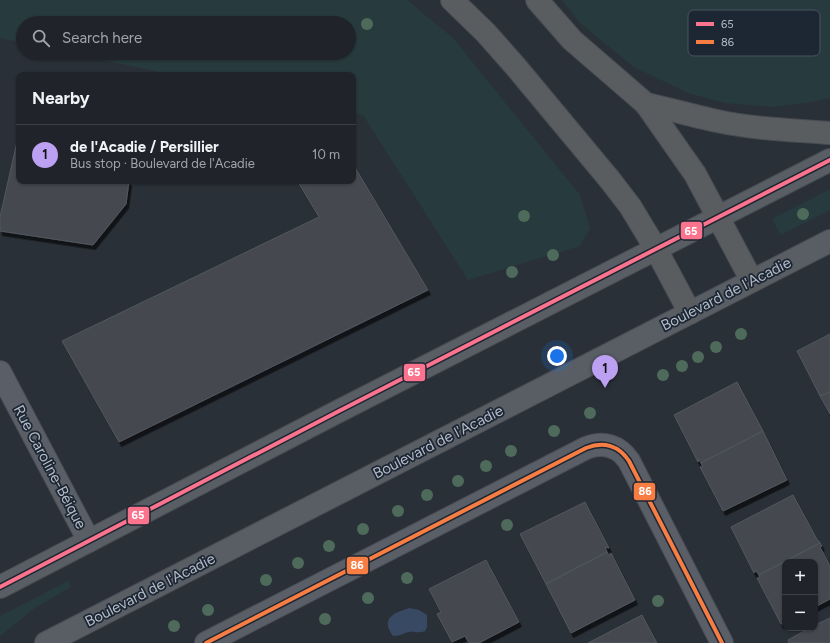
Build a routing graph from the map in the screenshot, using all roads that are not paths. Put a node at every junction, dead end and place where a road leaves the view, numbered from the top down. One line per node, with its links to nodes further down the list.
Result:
1 (452, 0): 8 (highway)
2 (536, 0): 3 (highway)
3 (646, 104): 4 (highway); 6 (highway)
4 (830, 133)
5 (830, 160): 6 (main road)
6 (719, 218): 8 (main road); 9 (highway)
7 (830, 241): 9 (main road, Boulevard de l'Acadie)
8 (656, 249): 10 (highway); 12 (main road)
9 (752, 281): 10 (main road, Boulevard de l'Acadie)
10 (690, 313): 14 (main road, Boulevard de l'Acadie)
11 (0, 372): 12 (street, Rue Caroline-Béique)
12 (89, 541): 13 (main road)
13 (0, 587)
14 (46, 643)
15 (206, 643): 16 (street)
16 (722, 643)

